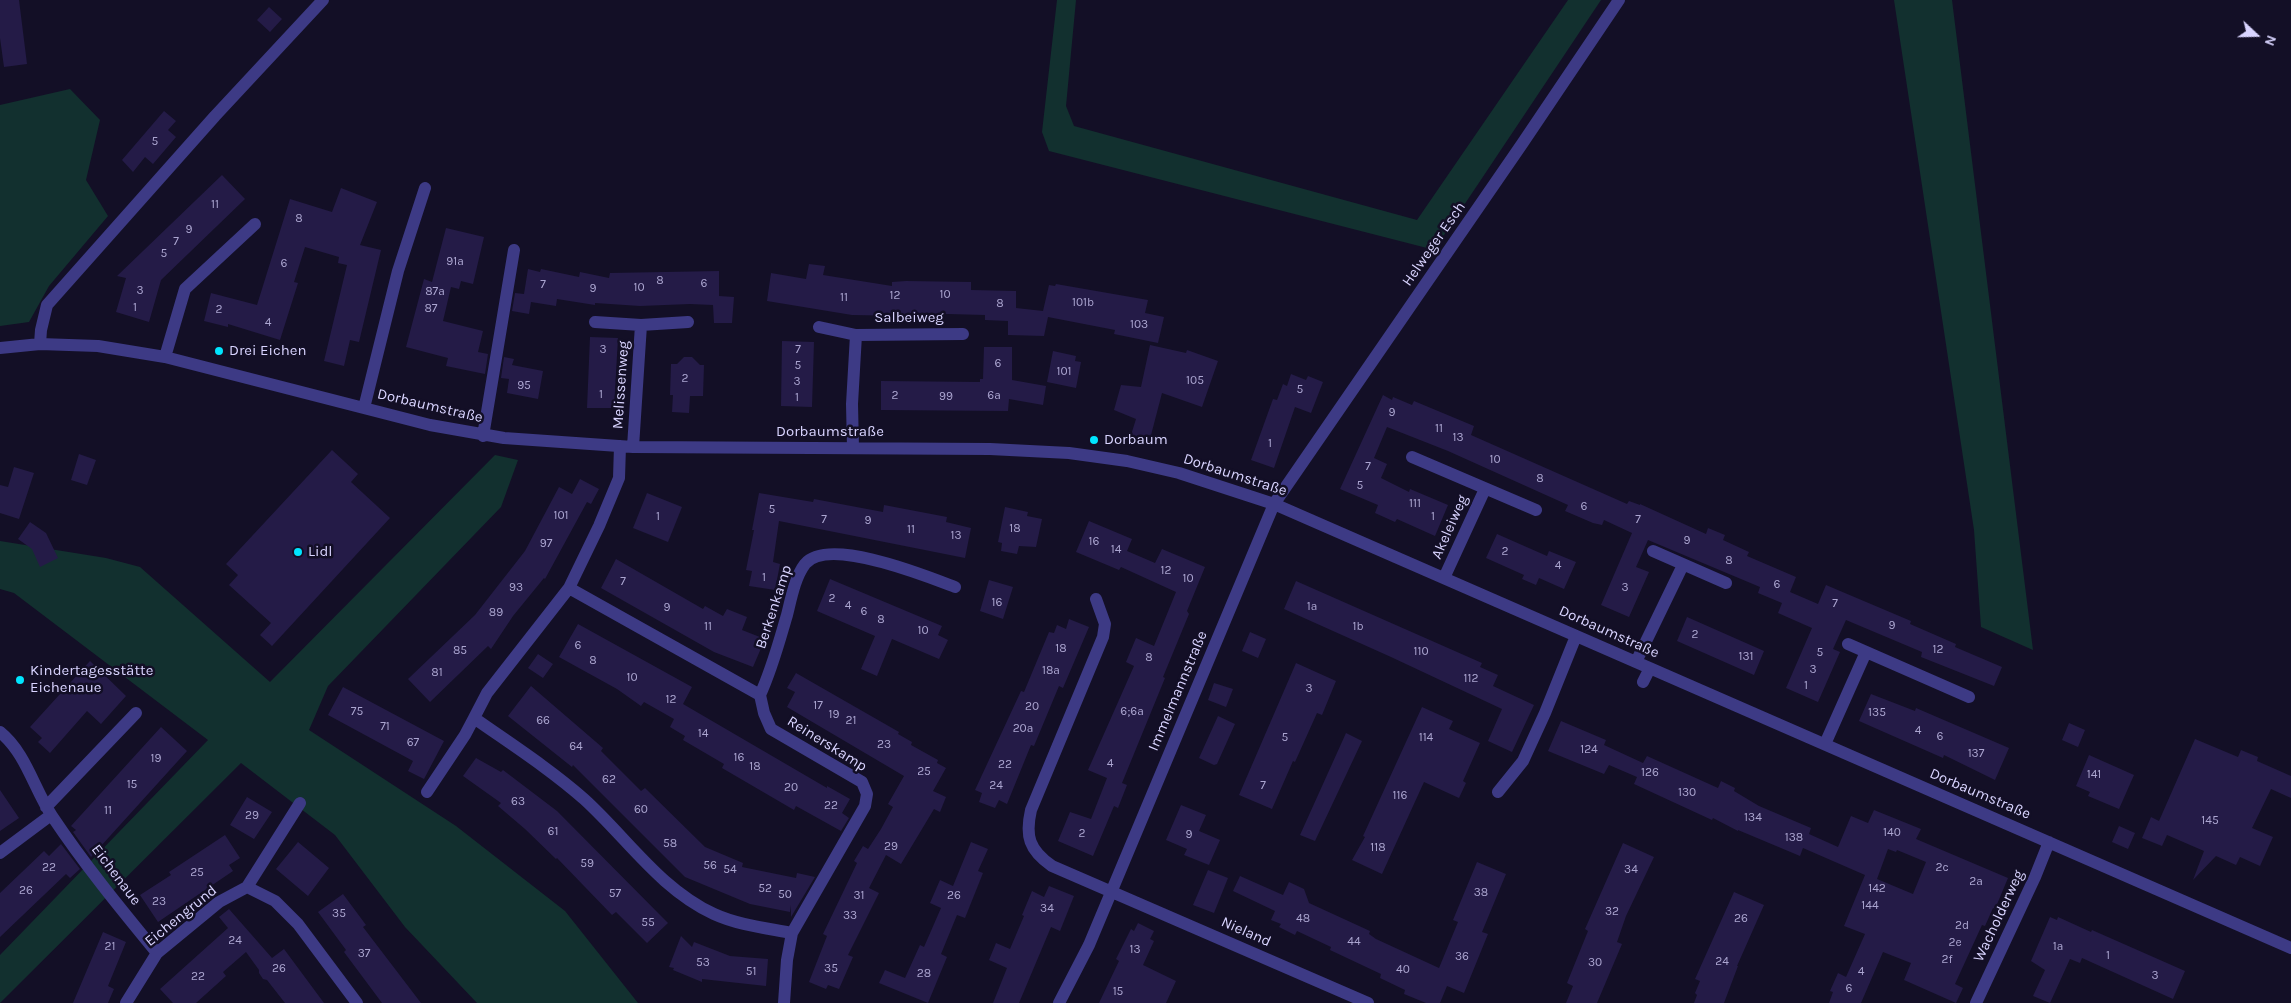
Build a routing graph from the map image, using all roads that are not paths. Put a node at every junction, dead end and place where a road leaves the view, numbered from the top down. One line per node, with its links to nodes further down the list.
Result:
1 (323, 0): 12 (street)
2 (1618, 0): 22 (street, Helweger Esch)
3 (425, 188): 15 (street)
4 (255, 224): 14 (street)
5 (514, 250): 16 (street)
6 (595, 322): 8 (street, Melissenweg)
7 (688, 322): 8 (street, Melissenweg)
8 (641, 325): 18 (street, Melissenweg)
9 (819, 326): 11 (street, Salbeiweg)
10 (963, 334): 11 (street, Salbeiweg)
11 (856, 335): 19 (street, Salbeiweg)
12 (40, 344): 13 (street, Dorbaumstraße); 14 (street, Dorbaumstraße)
13 (0, 348)
14 (165, 357): 15 (street, Dorbaumstraße)
15 (364, 408): 16 (street, Dorbaumstraße)
16 (483, 436): 17 (street, Dorbaumstraße)
17 (620, 446): 18 (street, Dorbaumstraße); 29 (street)
18 (633, 447): 19 (street, Dorbaumstraße)
19 (853, 448): 22 (street, Dorbaumstraße)
20 (1412, 457): 21 (street, Akeleiweg)
21 (1484, 489): 23 (street, Akeleiweg); 26 (street, Akeleiweg)
22 (1274, 504): 26 (street, Dorbaumstraße); 50 (street, Immelmannstraße)
23 (1536, 510)
24 (1653, 551): 25 (street)
25 (1683, 565): 27 (street); 34 (street)
26 (1444, 578): 31 (street, Dorbaumstraße)
27 (1726, 582)
28 (955, 587): 37 (street, Berkenkamp)
29 (568, 588): 37 (street); 40 (street)
30 (1096, 599): 50 (street)
31 (1576, 636): 34 (street, Dorbaumstraße); 44 (street)
32 (1848, 644): 33 (street)
33 (1866, 652): 38 (street); 42 (street)
34 (1636, 662): 35 (street, Dorbaumstraße)
35 (1650, 668): 36 (street); 42 (street, Dorbaumstraße)
36 (1643, 682)
37 (760, 695): 51 (street, Reinerskamp)
38 (1969, 698)
39 (136, 713): 46 (street)
40 (474, 718): 43 (street); 51 (street)
41 (0, 732): 46 (street, Eichenaue)
42 (1825, 744): 47 (street, Dorbaumstraße)
43 (427, 792)
44 (1498, 792)
45 (300, 803): 49 (street, Eichengrund)
46 (49, 811): 48 (street); 53 (street, Eichenaue)
47 (2049, 842): 52 (street, Dorbaumstraße); 60 (street, Wacholderweg)
48 (0, 853)
49 (247, 887): 53 (street, Eichengrund); 56 (street)
50 (1112, 890): 54 (street, Nieland); 58 (street, Immelmannstraße)
51 (792, 932): 57 (street, Reinerskamp)
52 (2291, 948)
53 (157, 953): 55 (street, Eichengrund)
54 (1352, 1000): 59 (street, Nieland)
55 (126, 1003)
56 (358, 1003)
57 (784, 1003)
58 (1060, 1003)
59 (1368, 1003)
60 (1976, 1003)

